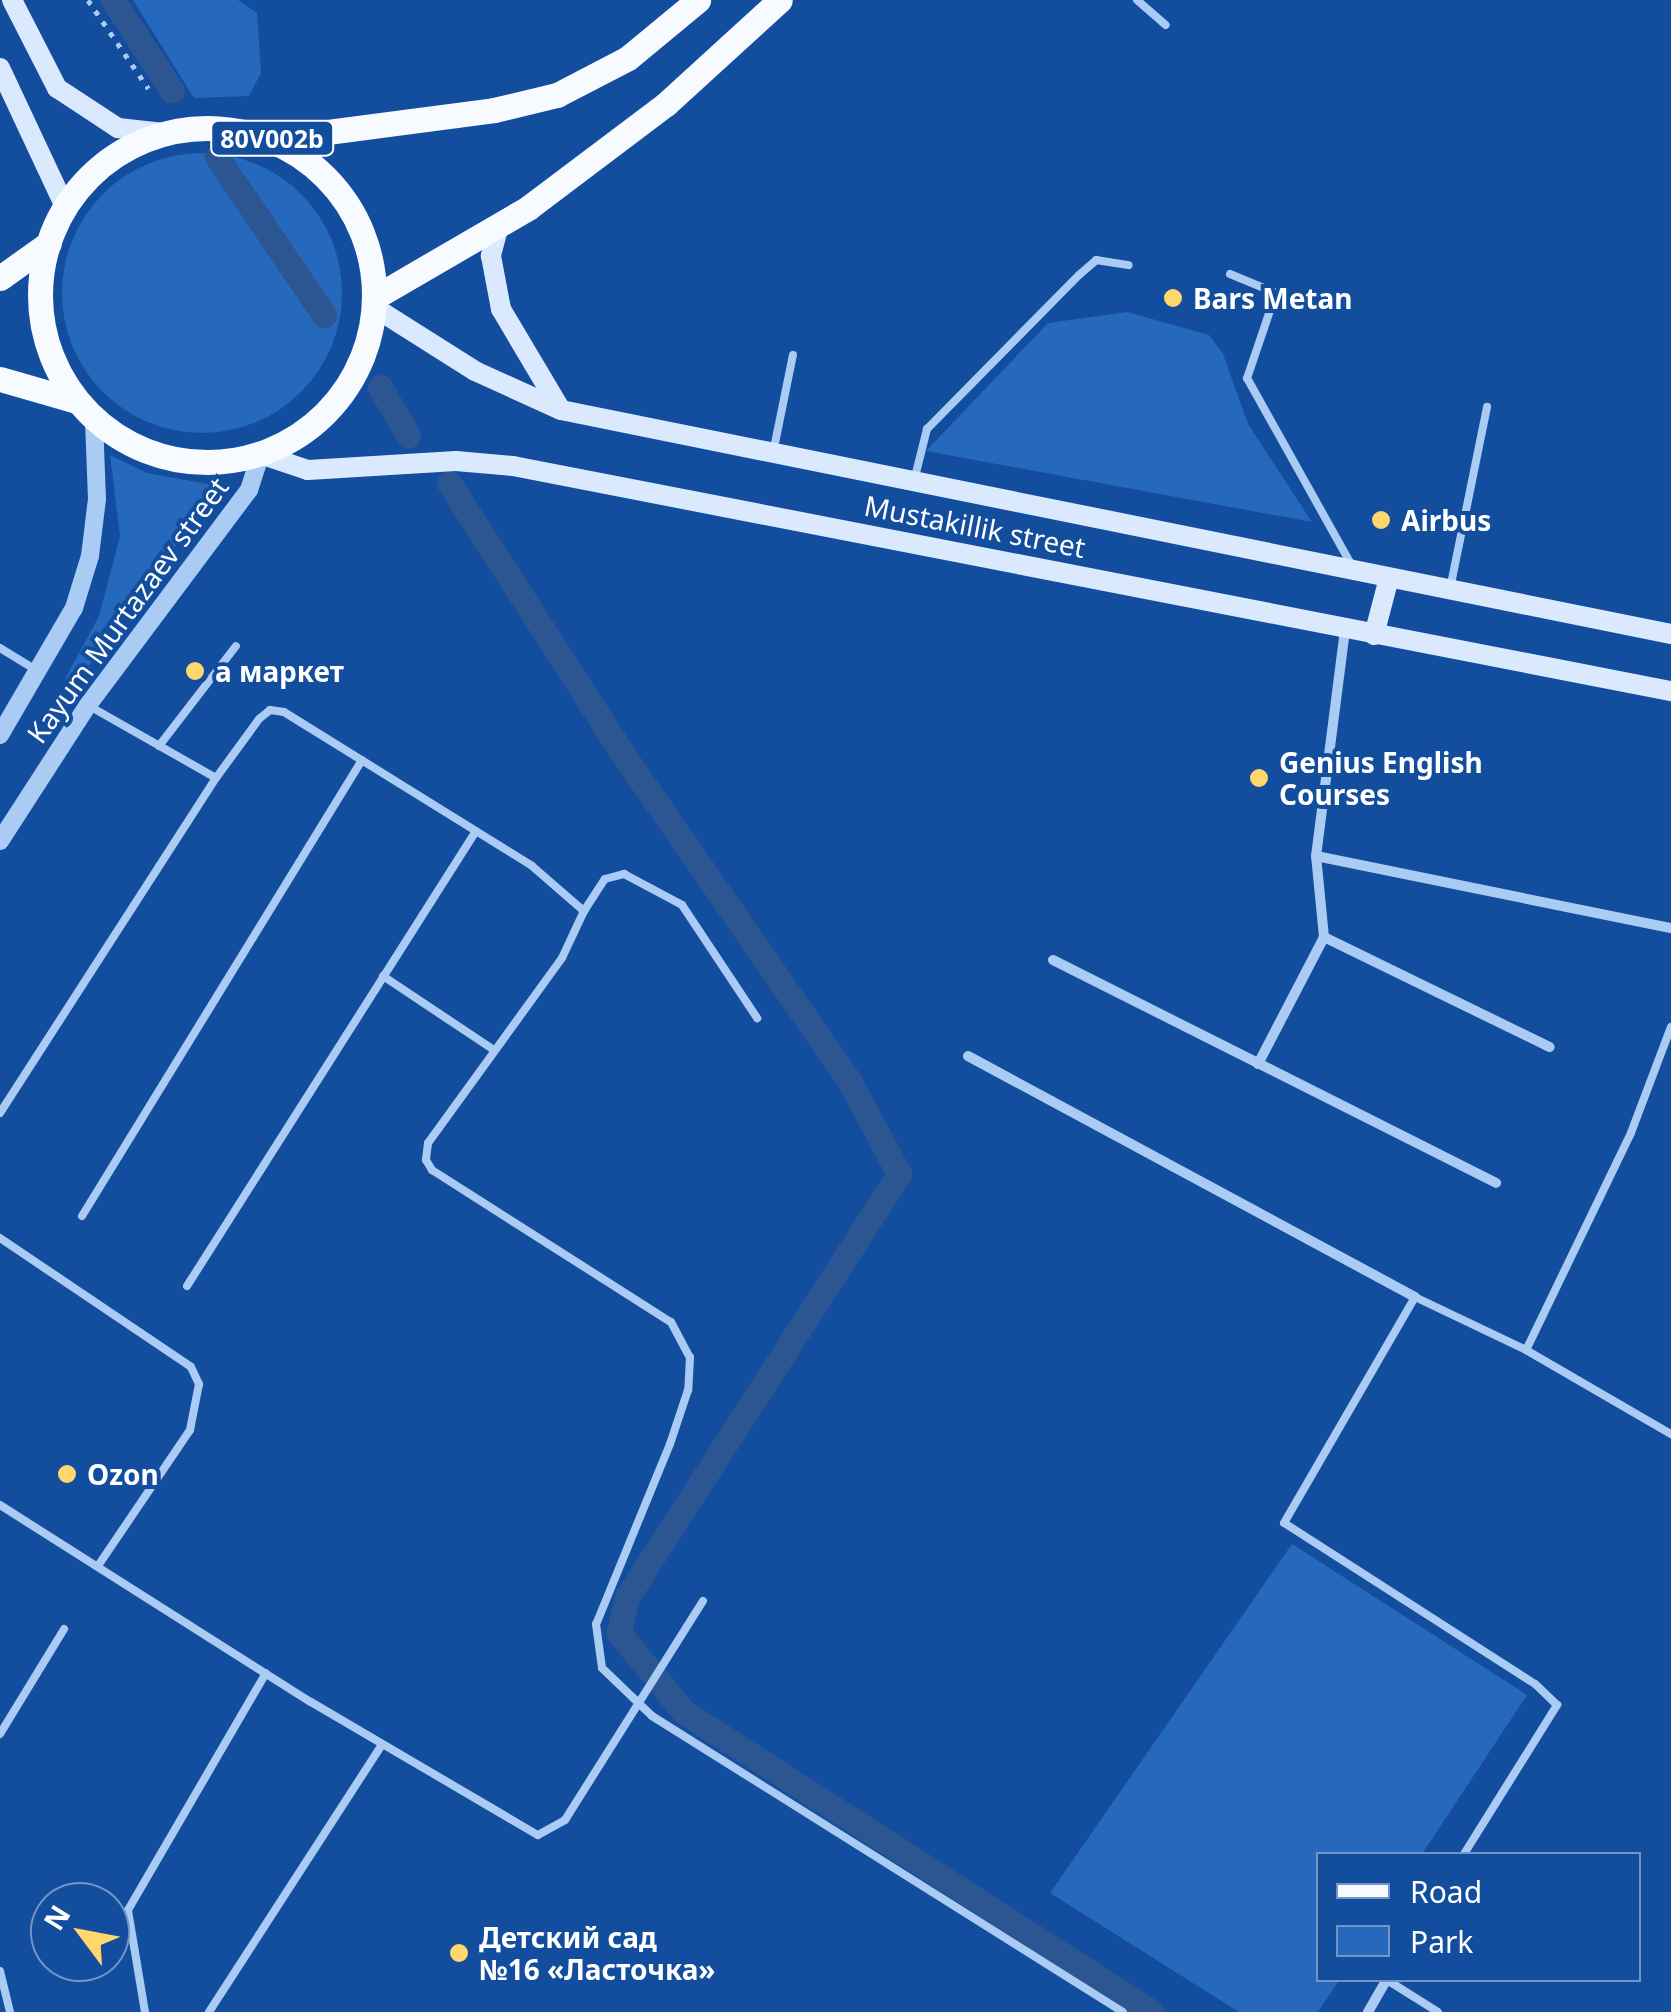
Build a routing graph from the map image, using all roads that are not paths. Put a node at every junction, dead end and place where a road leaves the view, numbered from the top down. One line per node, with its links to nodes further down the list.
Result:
1 (12, 0): 7 (main road)
2 (698, 0): 8 (main road)
3 (780, 0): 10 (main road)
4 (1137, 0): 5 (lane)
5 (1166, 25)
6 (0, 68): 9 (main road)
7 (164, 133): 8 (main road, Mustakillik street / 80V002b); 9 (main road, Mustakillik street / 80V002b)
8 (274, 140): 15 (main road, Mustakillik street / 80V002b)
9 (65, 207): 11 (main road, Mustakillik street / 80V002b)
10 (498, 228): 15 (main road); 20 (main road)
11 (48, 243): 14 (main road, Mustakillik street / 80V002b); 18 (main road, Mustakillik street / 80V002b)
12 (1128, 265): 24 (lane)
13 (1230, 274): 25 (lane)
14 (0, 278)
15 (377, 303): 20 (main road, Mustakillik street); 22 (main road)
16 (793, 355): 23 (lane)
17 (0, 379): 18 (main road, Mustakillik street / 80V002b)
18 (73, 400): 21 (main road, Mustakillik street / 80V002b)
19 (1487, 407): 27 (lane)
20 (561, 410): 23 (main road, Mustakillik street)
21 (94, 421): 22 (main road, Mustakillik street / 80V002b); 33 (street, Kayum Murtazaev street)
22 (263, 457): 28 (main road, Mustakillik street / 80V002b); 35 (street, Kayum Murtazaev street)
23 (772, 457): 24 (main road, Mustakillik street)
24 (914, 484): 25 (main road, Mustakillik street)
25 (1356, 572): 26 (main road, Mustakillik street)
26 (1389, 578): 27 (main road, Mustakillik street); 30 (main road)
27 (1450, 589): 29 (main road, Mustakillik street)
28 (1345, 630): 30 (main road, Mustakillik street / 80V002b); 42 (street)
29 (1671, 634)
30 (1374, 635): 34 (main road, Mustakillik street / 80V002b)
31 (236, 646): 37 (lane)
32 (0, 648): 33 (lane)
33 (40, 672): 36 (street, Kayum Murtazaev street)
34 (1671, 691)
35 (88, 705): 37 (lane); 41 (street, Kayum Murtazaev street)
36 (0, 735)
37 (159, 746): 39 (lane)
38 (362, 760): 39 (lane); 40 (lane); 56 (lane)
39 (216, 778): 54 (lane)
40 (476, 830): 43 (lane); 47 (lane)
41 (0, 842)
42 (1316, 856): 44 (street); 45 (street)
43 (584, 911): 48 (lane); 51 (lane)
44 (1671, 928)
45 (1324, 937): 50 (street); 53 (street)
46 (1053, 960): 53 (street)
47 (383, 976): 51 (lane); 58 (lane)
48 (756, 1018)
49 (1671, 1027): 60 (lane)
50 (1550, 1047)
51 (494, 1050): 67 (lane)
52 (968, 1056): 59 (street)
53 (1258, 1064): 55 (street)
54 (0, 1114)
55 (1496, 1183)
56 (82, 1216)
57 (0, 1238): 63 (lane)
58 (187, 1286)
59 (1416, 1297): 60 (lane); 70 (lane)
60 (1526, 1350): 61 (lane)
61 (1671, 1434)
62 (0, 1504): 63 (lane)
63 (98, 1566): 66 (lane)
64 (703, 1601): 67 (lane)
65 (64, 1630): 68 (lane)
66 (266, 1673): 69 (lane); 75 (lane)
67 (636, 1703): 69 (lane); 77 (lane)
68 (0, 1734)
69 (382, 1745): 76 (lane)
70 (1465, 1852)
71 (0, 1971): 74 (lane)
72 (1385, 1982): 78 (street)
73 (1389, 1982): 79 (lane)
74 (10, 2012)
75 (145, 2012)
76 (208, 2012)
77 (1123, 2012)
78 (1368, 2012)
79 (1438, 2012)

